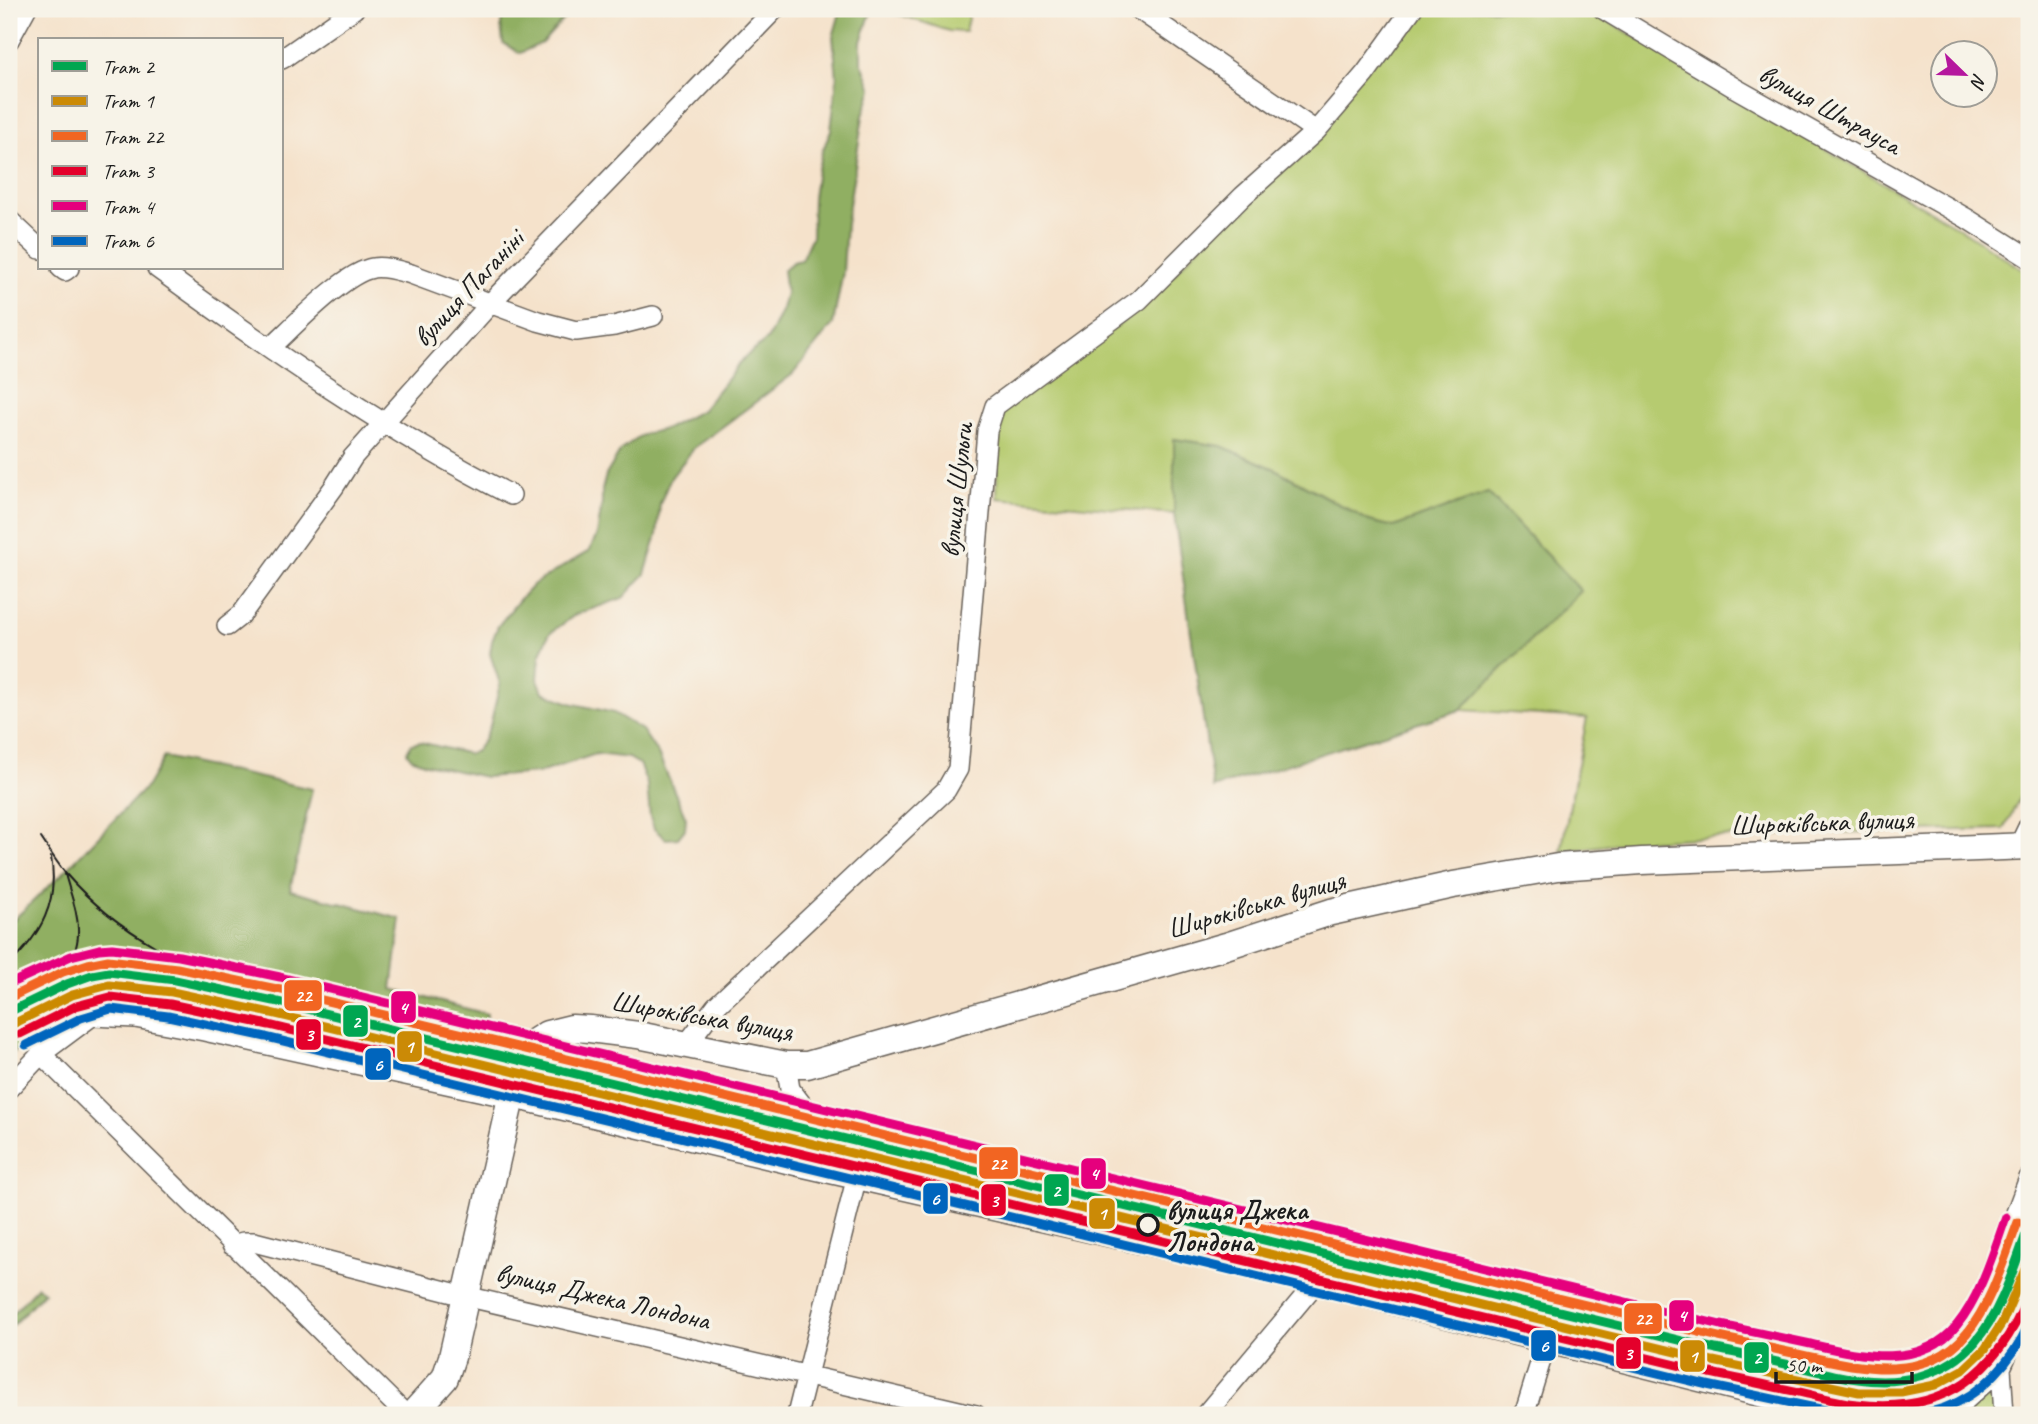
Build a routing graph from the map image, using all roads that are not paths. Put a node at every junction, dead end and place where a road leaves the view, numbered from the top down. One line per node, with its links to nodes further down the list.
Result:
1 (26, 9): 7 (street)
2 (354, 9): 8 (street)
3 (775, 9): 14 (street, вулиця Паганіні)
4 (1138, 9): 9 (street)
5 (1412, 9): 9 (street, вулиця Шульги)
6 (1603, 9): 12 (street, вулиця Штрауса)
7 (9, 40)
8 (284, 58)
9 (1316, 131): 21 (street, вулиця Шульги)
10 (9, 220): 11 (street)
11 (38, 247)
12 (2029, 258)
13 (160, 270): 16 (street)
14 (490, 303): 15 (street); 16 (street); 17 (street, вулиця Паганіні)
15 (653, 316)
16 (270, 348): 17 (street)
17 (384, 422): 18 (street); 19 (street, вулиця Паганіні)
18 (511, 495)
19 (227, 626)
20 (2026, 839): 24 (main road, Широківська вулиця)
21 (686, 1045): 23 (main road, Широківська вулиця); 24 (main road, Широківська вулиця)
22 (41, 1054): 25 (street); 26 (street); 29 (street)
23 (523, 1054): 26 (main road, вулиця Джека Лондона)
24 (786, 1065): 27 (street)
25 (9, 1087)
26 (510, 1098): 28 (street); 31 (main road, вулиця Джека Лондона)
27 (2029, 1178)
28 (856, 1180): 30 (street); 35 (street)
29 (232, 1245): 31 (street, вулиця Джека Лондона); 36 (street)
30 (1314, 1285): 33 (street); 40 (street)
31 (465, 1296): 35 (street, вулиця Джека Лондона); 37 (main road, вулиця Джека Лондона)
32 (2029, 1305): 34 (street)
33 (1546, 1345): 41 (street); 42 (street)
34 (2001, 1368): 43 (street); 44 (street)
35 (807, 1376): 38 (street); 39 (street, вулиця Джека Лондона)
36 (406, 1415)
37 (412, 1415)
38 (797, 1415)
39 (976, 1415)
40 (1205, 1415)
41 (1522, 1415)
42 (1823, 1415)
43 (1949, 1415)
44 (2004, 1415)

